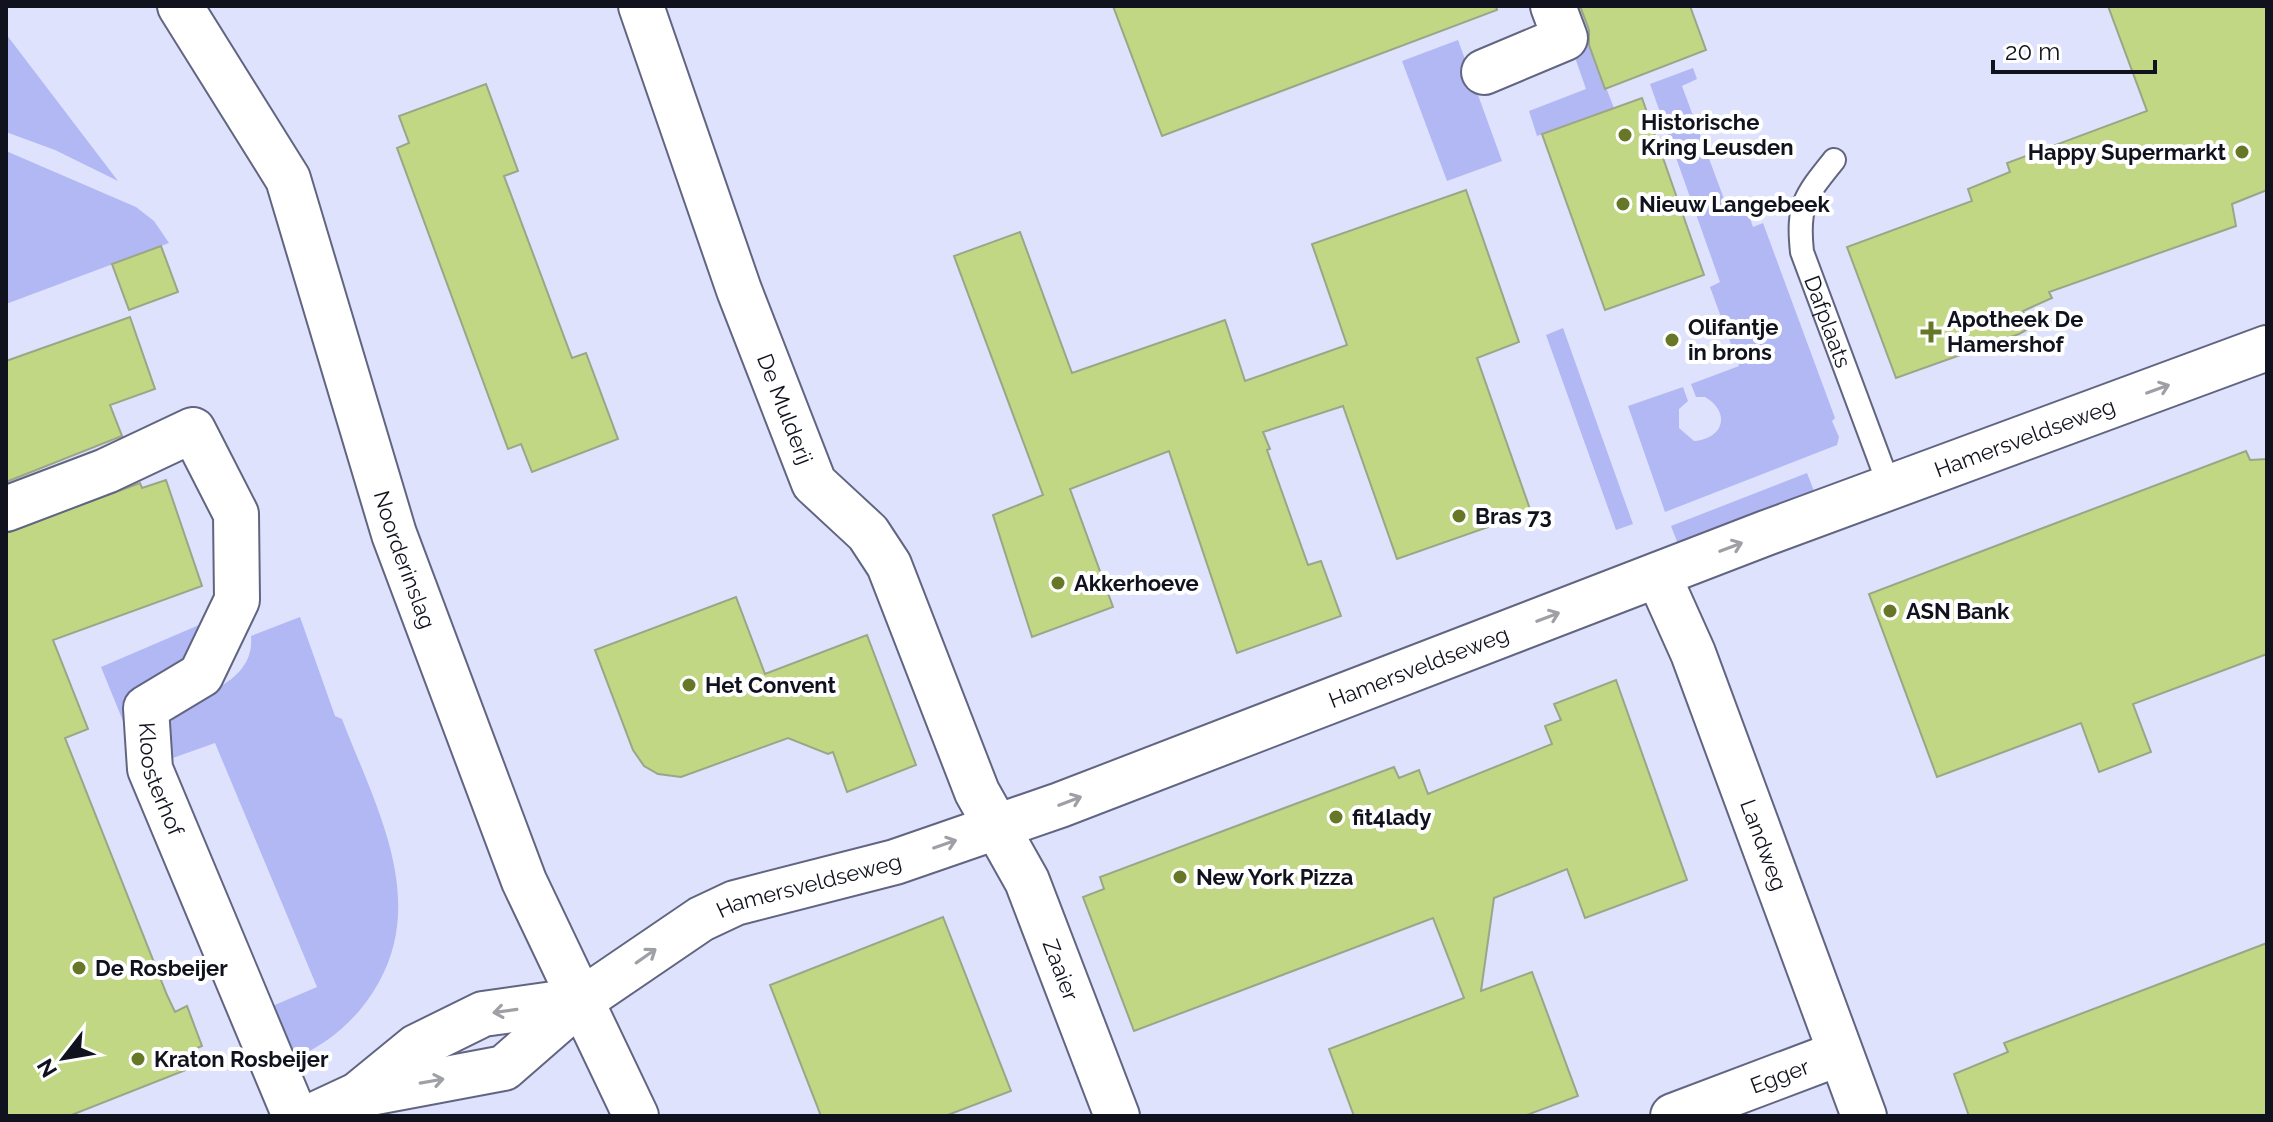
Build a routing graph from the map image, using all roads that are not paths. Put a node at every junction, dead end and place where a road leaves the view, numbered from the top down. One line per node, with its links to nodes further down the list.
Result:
1 (180, 6): 11 (street, Noorderinslag)
2 (641, 6): 10 (street, De Mulderij)
3 (1553, 6): 4 (street)
4 (1484, 72)
5 (1834, 160): 7 (lane, Dafplaats)
6 (2267, 348): 7 (street, Hamersveldseweg, one-way to 6)
7 (1890, 488): 9 (street, Hamersveldseweg, one-way to 7)
8 (6, 509): 13 (street, Kloosterhof)
9 (1658, 575): 10 (street, Hamersveldseweg, one-way to 9); 12 (street, Landweg)
10 (996, 827): 11 (street, Hamersveldseweg, one-way to 10); 16 (street, Zaaier)
11 (582, 1000): 14 (street, Hamersveldseweg); 15 (street, Noorderinslag)
12 (1840, 1053): 17 (street, Egger); 18 (street, Landweg)
13 (295, 1116)
14 (312, 1116)
15 (636, 1116)
16 (1117, 1116)
17 (1673, 1116)
18 (1864, 1116)

